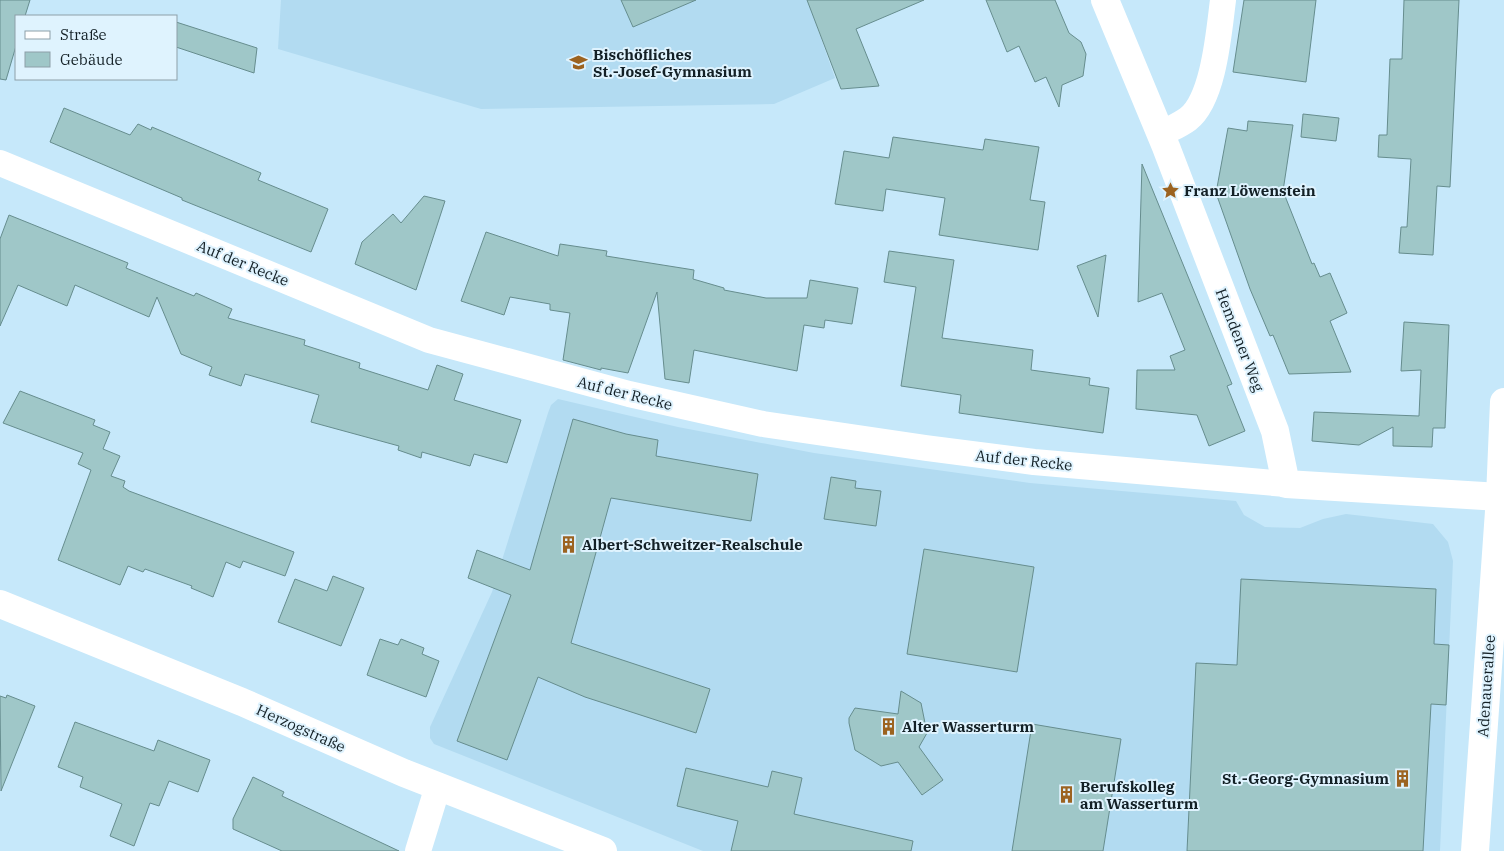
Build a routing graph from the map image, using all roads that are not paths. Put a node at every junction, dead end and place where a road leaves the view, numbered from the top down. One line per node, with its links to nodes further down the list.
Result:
1 (1105, 0): 3 (street, Hemdener Weg)
2 (1223, 0): 3 (street)
3 (1161, 134): 6 (street, Hemdener Weg)
4 (0, 163): 6 (street, Auf der Recke)
5 (1504, 402): 7 (street, Adenauerallee)
6 (1286, 484): 7 (street)
7 (1500, 498): 12 (street, Adenauerallee)
8 (0, 604): 9 (street, Herzogstraße)
9 (438, 786): 10 (street); 11 (street, Herzogstraße)
10 (418, 851)
11 (603, 851)
12 (1475, 851)

